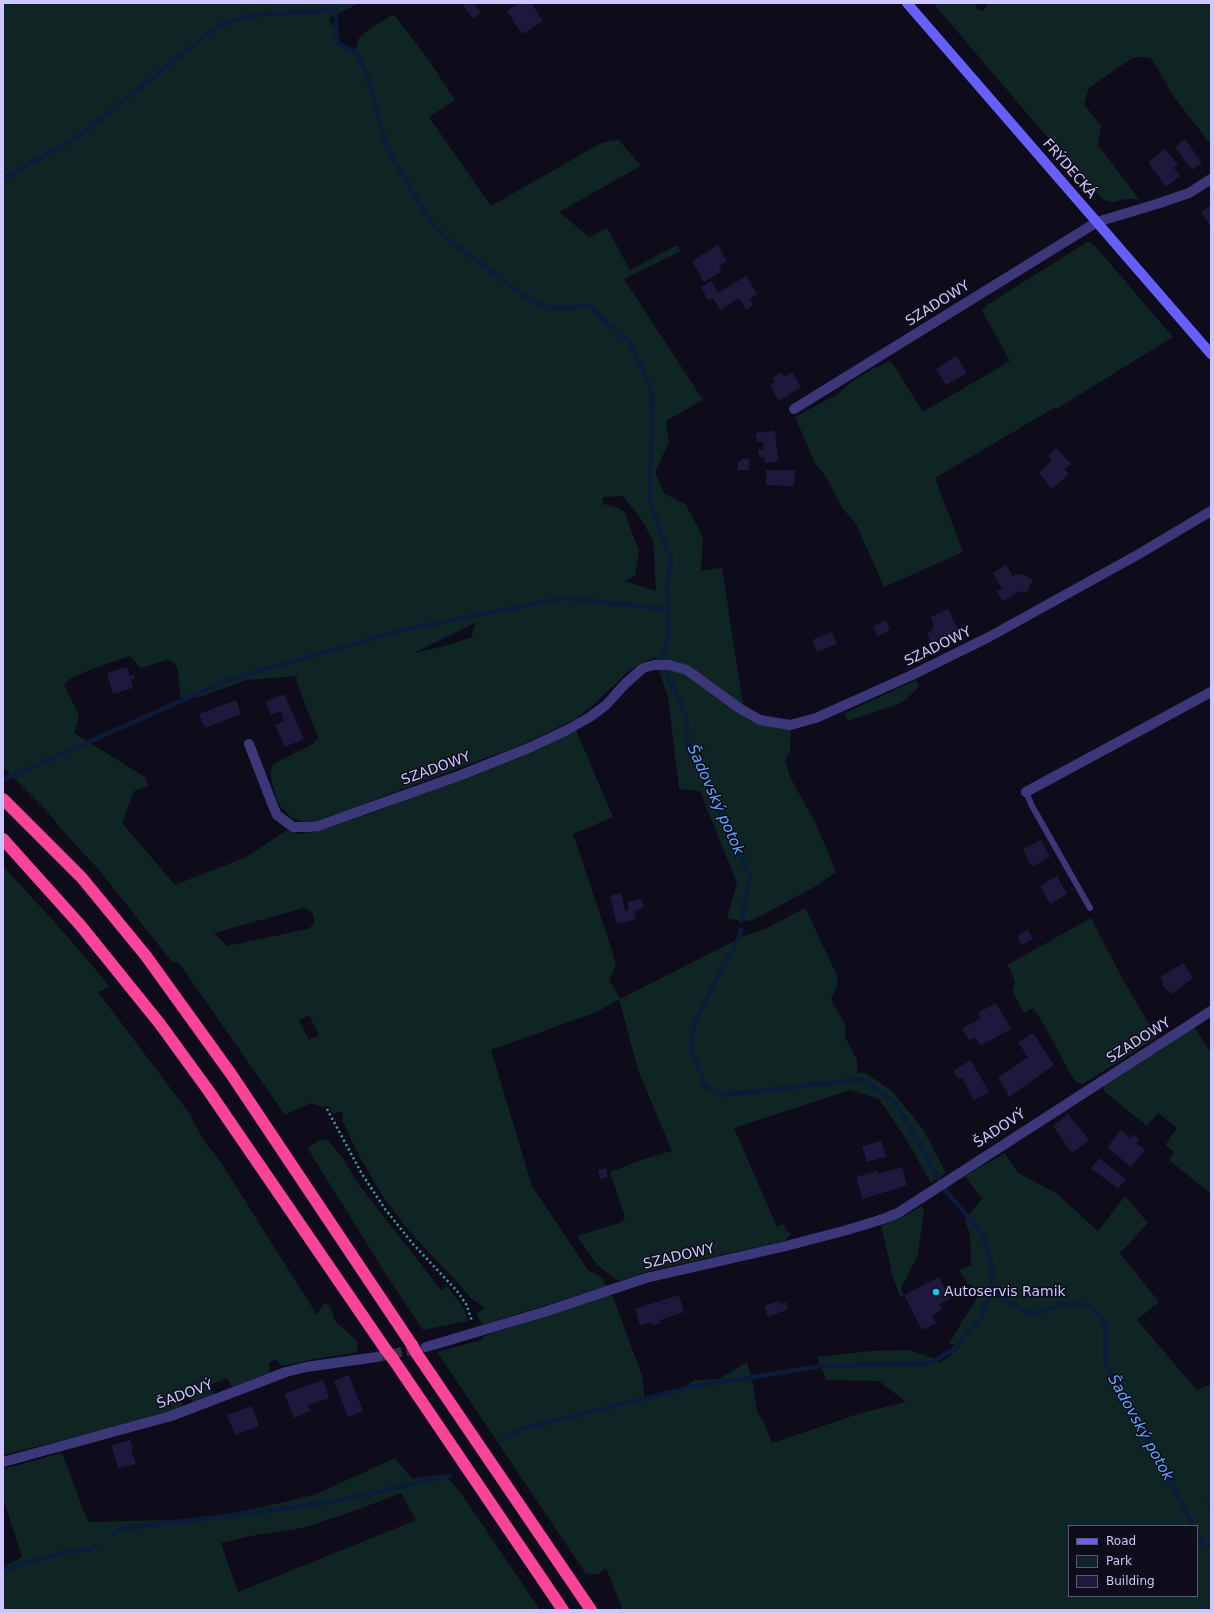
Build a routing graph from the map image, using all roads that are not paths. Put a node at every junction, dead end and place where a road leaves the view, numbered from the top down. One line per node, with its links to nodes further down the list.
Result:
1 (907, 3): 3 (main road, FRÝDECKÁ)
2 (1211, 179): 3 (street, SZADOWY)
3 (1097, 222): 4 (main road, FRÝDECKÁ); 5 (street, SZADOWY)
4 (1211, 354)
5 (794, 409)
6 (1211, 511): 8 (street, SZADOWY)
7 (1211, 692): 9 (street)
8 (249, 744)
9 (1026, 792): 12 (lane)
10 (3, 799): 16 (highway)
11 (3, 838): 17 (highway)
12 (1090, 908)
13 (1211, 1011): 14 (street, SZADOWY)
14 (1081, 1093): 15 (street, ŠADOVÝ)
15 (934, 1188): 16 (street, SZADOWY)
16 (418, 1348): 20 (highway)
17 (385, 1355): 18 (street, ŠADOVÝ); 19 (highway)
18 (3, 1462)
19 (563, 1610)
20 (591, 1610)

